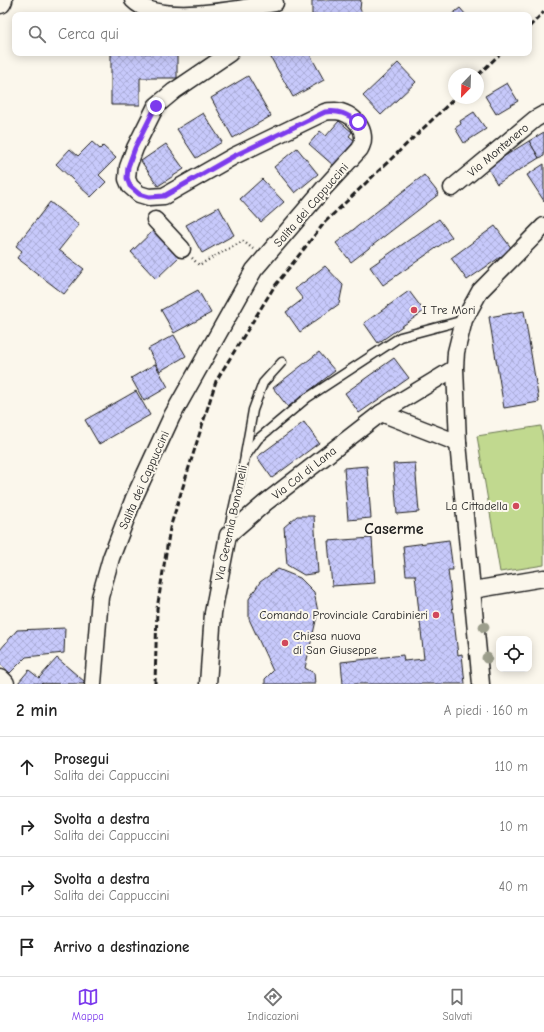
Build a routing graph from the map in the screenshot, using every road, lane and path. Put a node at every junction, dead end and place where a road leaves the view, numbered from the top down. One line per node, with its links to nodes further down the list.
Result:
1 (133, 0): 3 (street)
2 (274, 6): 4 (street)
3 (158, 12)
4 (218, 12)
5 (226, 56): 24 (street, Salita dei Cappuccini)
6 (544, 114): 7 (street, Via Montenero)
7 (452, 188)
8 (155, 220): 11 (street)
9 (544, 226): 13 (street)
10 (244, 241): 12 (path)
11 (182, 249)
12 (199, 265)
13 (464, 320): 15 (street); 18 (lane, Via Geremia Bonomelli)
14 (282, 362): 18 (lane)
15 (455, 368): 16 (street, Via Col di Lana); 17 (street)
16 (381, 414): 17 (street); 19 (street, Via Col di Lana)
17 (458, 443): 21 (street)
18 (245, 457): 19 (lane, Via Geremia Bonomelli)
19 (228, 535): 25 (street, Via Geremia Bonomelli)
20 (544, 578): 21 (street)
21 (473, 590): 26 (street)
22 (0, 681): 23 (street)
23 (3, 684)
24 (93, 684)
25 (208, 684)
26 (481, 684)

